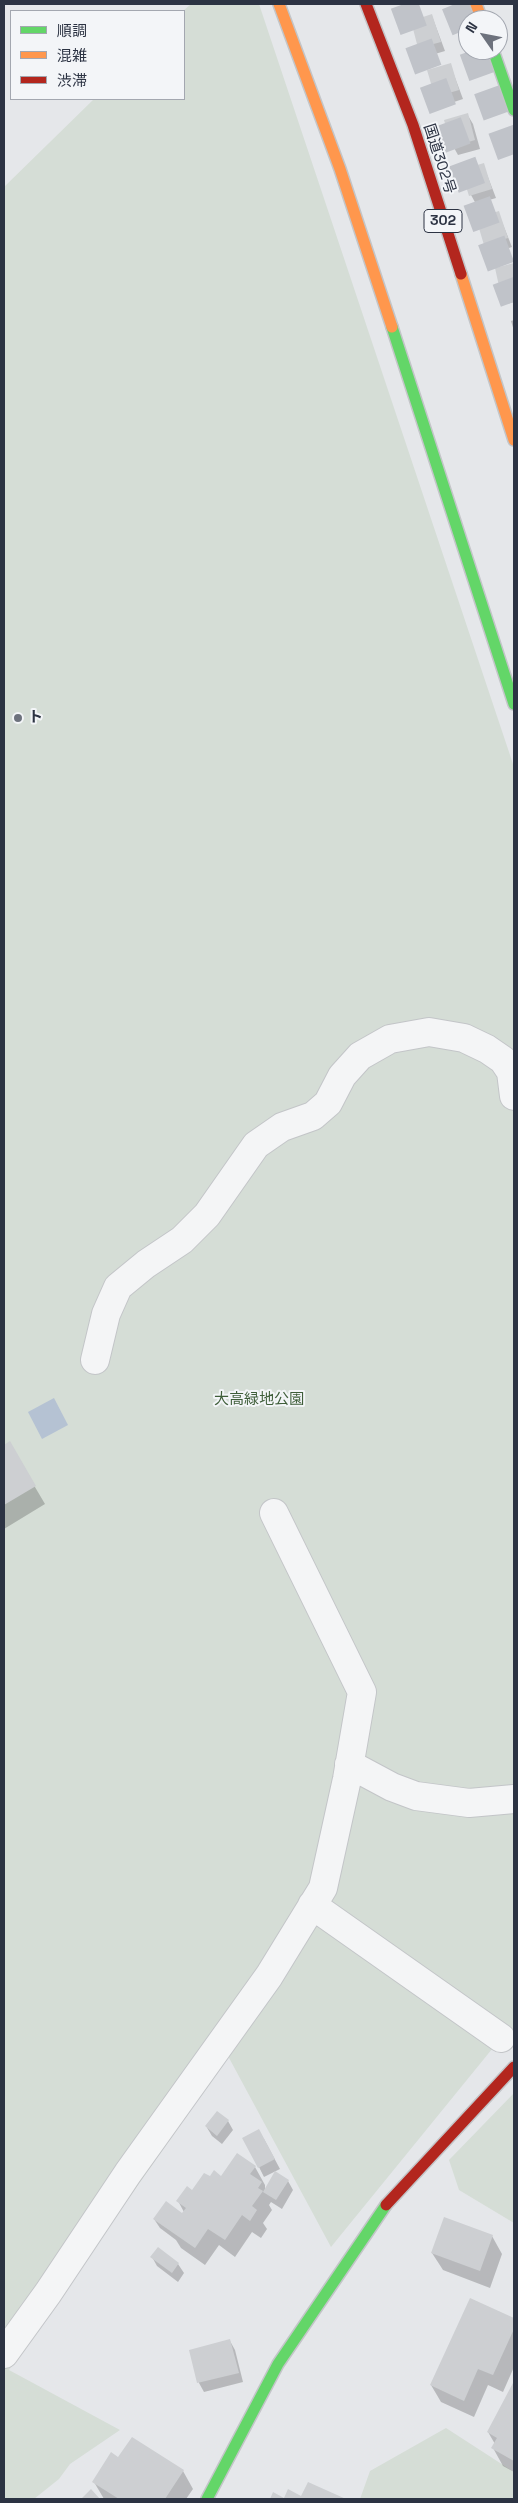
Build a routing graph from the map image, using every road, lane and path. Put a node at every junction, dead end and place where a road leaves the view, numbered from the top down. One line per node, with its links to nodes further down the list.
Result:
1 (279, 4): 6 (main road)
2 (366, 4): 5 (main road, 国道302号 / 302)
3 (496, 60): 4 (main road)
4 (514, 110)
5 (514, 440)
6 (514, 704)
7 (514, 1096): 8 (street)
8 (95, 1360)
9 (274, 1513): 10 (street)
10 (349, 1764): 11 (street); 12 (street)
11 (514, 1799)
12 (312, 1905): 13 (street); 15 (street)
13 (501, 2038)
14 (514, 2067): 16 (main road)
15 (4, 2354)
16 (207, 2499)

